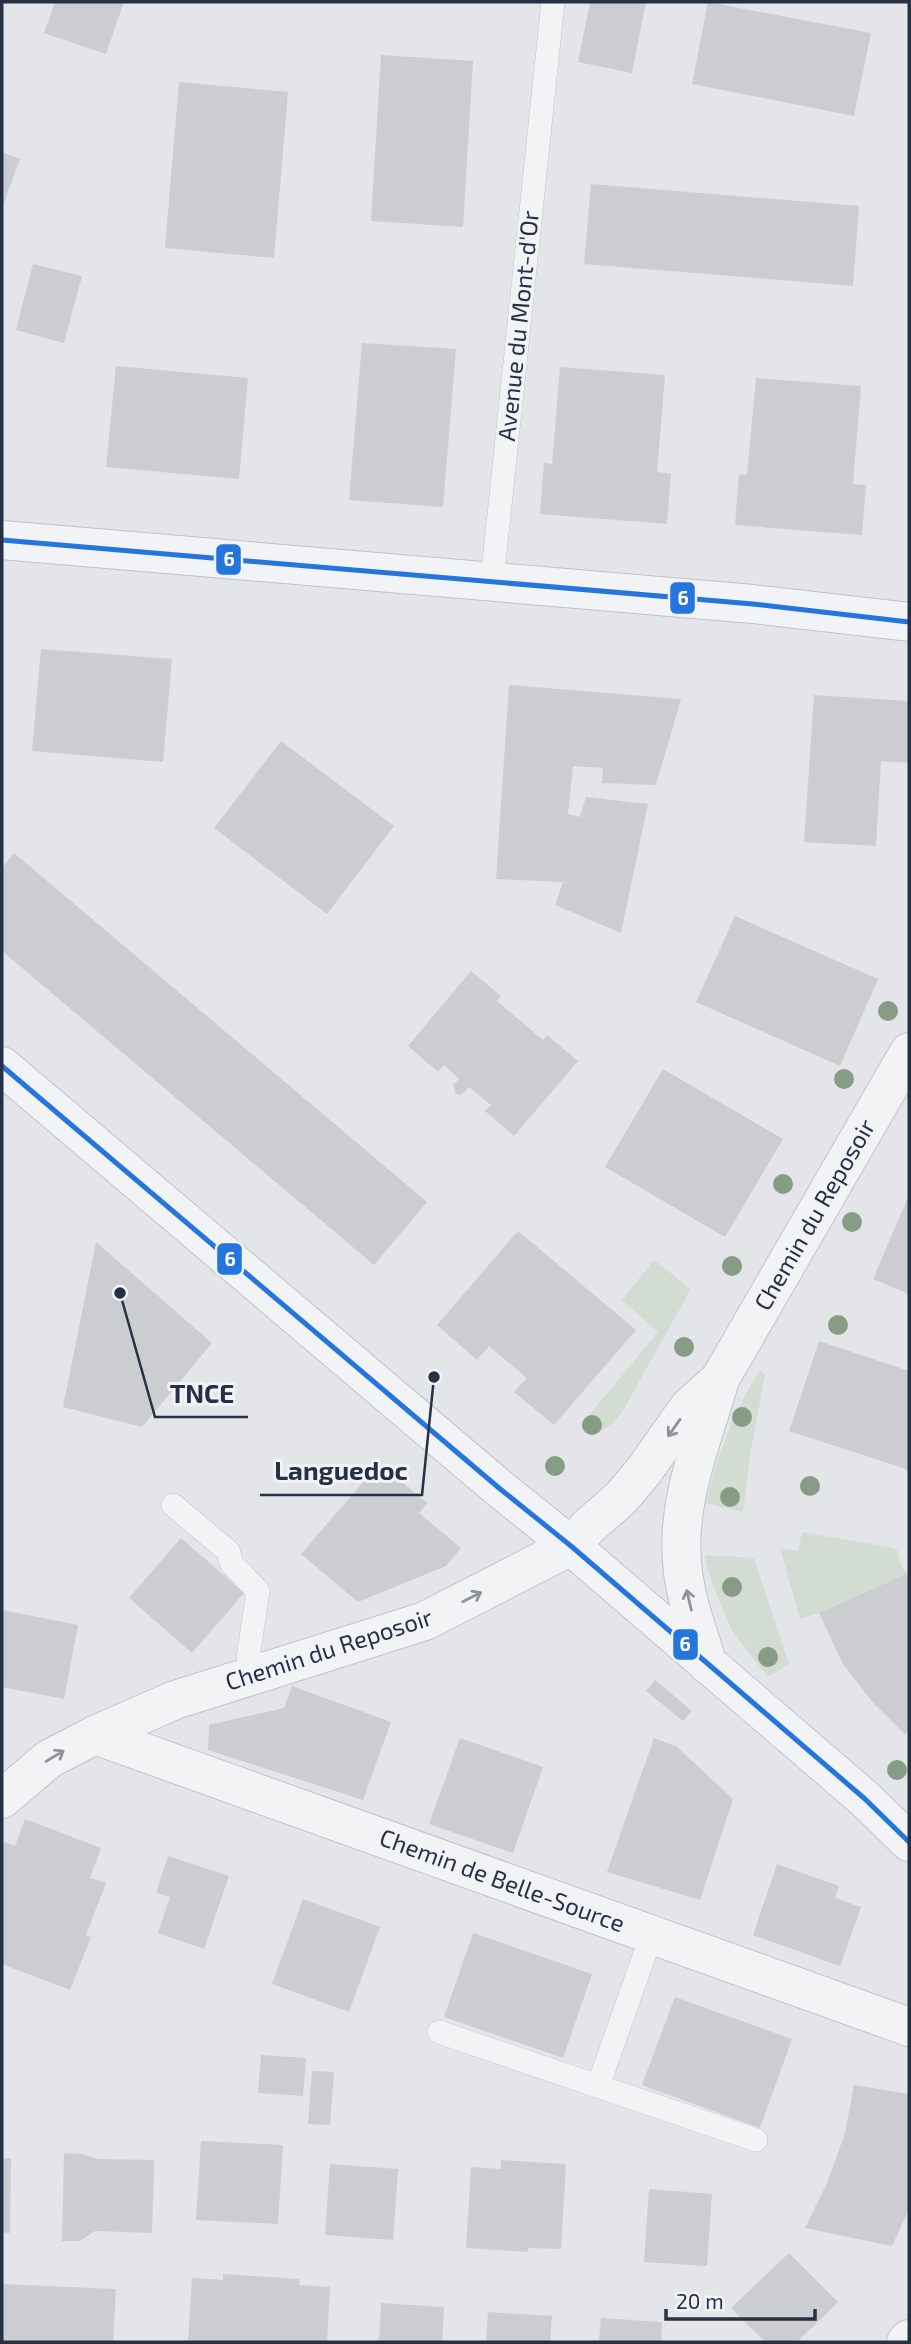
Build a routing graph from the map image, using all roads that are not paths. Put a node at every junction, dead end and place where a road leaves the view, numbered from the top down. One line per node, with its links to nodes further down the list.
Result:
1 (553, 2): 3 (lane, Avenue du Mont-d'Or)
2 (2, 540): 3 (street)
3 (492, 581): 4 (street)
4 (909, 622)
5 (909, 1052): 7 (street, Chemin du Reposoir)
6 (2, 1066): 9 (street)
7 (720, 1379): 9 (street, Chemin du Reposoir, one-way to 9); 10 (street, Chemin du Reposoir, one-way to 7)
8 (173, 1505): 11 (lane)
9 (571, 1546): 10 (street); 11 (street, Chemin du Reposoir, one-way to 9)
10 (708, 1666): 14 (street)
11 (253, 1676): 12 (street, Chemin du Reposoir)
12 (95, 1735): 13 (street, Chemin du Reposoir, one-way to 12); 15 (street, Chemin de Belle-Source)
13 (2, 1799)
14 (909, 1842)
15 (652, 1934): 16 (street, Chemin de Belle-Source); 18 (lane)
16 (909, 2027)
17 (439, 2032): 18 (lane)
18 (598, 2086): 19 (lane)
19 (756, 2140)

